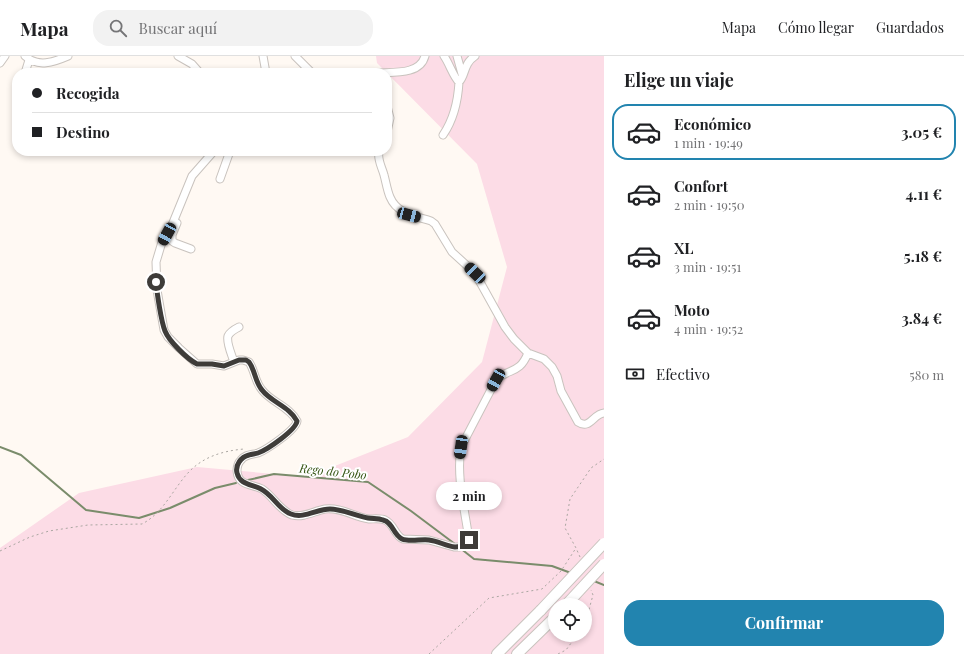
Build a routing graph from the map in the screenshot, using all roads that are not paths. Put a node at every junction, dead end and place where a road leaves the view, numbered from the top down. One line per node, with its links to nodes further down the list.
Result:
1 (5, 56): 11 (street)
2 (68, 56): 10 (street)
3 (178, 56): 13 (street)
4 (263, 56): 14 (street)
5 (295, 56): 15 (street)
6 (425, 56): 16 (street)
7 (444, 56): 18 (street)
8 (457, 56): 17 (street)
9 (475, 56): 17 (street)
10 (27, 58): 12 (street)
11 (0, 63)
12 (26, 68)
13 (196, 68)
14 (265, 68)
15 (307, 68)
16 (392, 72)
17 (462, 74): 18 (street)
18 (459, 82): 19 (street)
19 (443, 135)
20 (210, 156): 24 (street)
21 (228, 156): 23 (street)
22 (379, 156): 27 (street)
23 (220, 179)
24 (185, 192): 25 (street); 28 (street)
25 (191, 249)
26 (239, 327): 28 (street)
27 (528, 353): 28 (street); 29 (street)
28 (234, 362)
29 (604, 413)
30 (604, 543): 34 (highway, bridge)
31 (604, 564): 32 (highway, bridge)
32 (572, 598)
33 (548, 624): 35 (highway)
34 (497, 654)
35 (517, 654)

